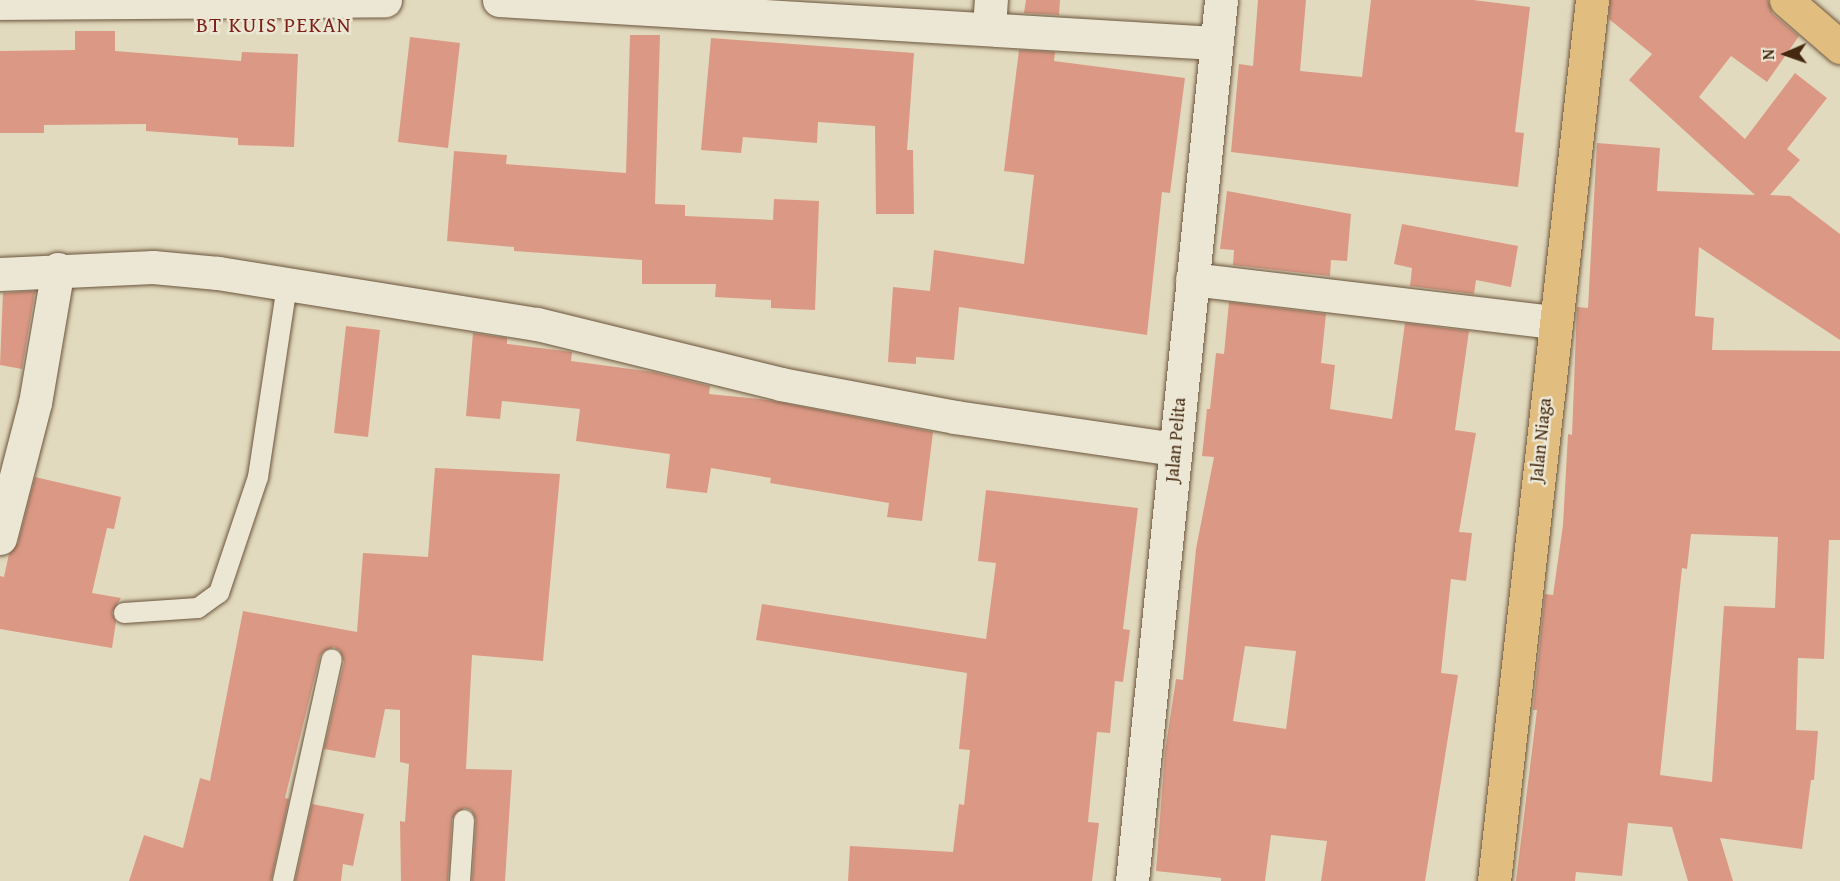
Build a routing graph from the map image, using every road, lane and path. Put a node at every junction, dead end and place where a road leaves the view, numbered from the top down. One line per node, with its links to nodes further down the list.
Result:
1 (385, 0): 6 (street)
2 (499, 0): 7 (street)
3 (1221, 0): 8 (street, Jalan Pelita)
4 (1592, 0): 14 (main road, Jalan Niaga)
5 (1786, 0): 9 (main road)
6 (0, 3)
7 (990, 14): 8 (street)
8 (1215, 43): 12 (street, Jalan Pelita)
9 (1840, 48)
10 (58, 269): 11 (street); 13 (street); 16 (street)
11 (0, 274)
12 (1192, 279): 14 (street); 15 (street, Jalan Pelita)
13 (287, 285): 15 (street); 17 (lane)
14 (1554, 322): 23 (main road, Jalan Niaga)
15 (1175, 449): 22 (street, Jalan Pelita)
16 (0, 538)
17 (124, 613)
18 (332, 659): 20 (lane)
19 (464, 820): 21 (lane)
20 (283, 881)
21 (460, 881)
22 (1132, 881)
23 (1494, 881)

